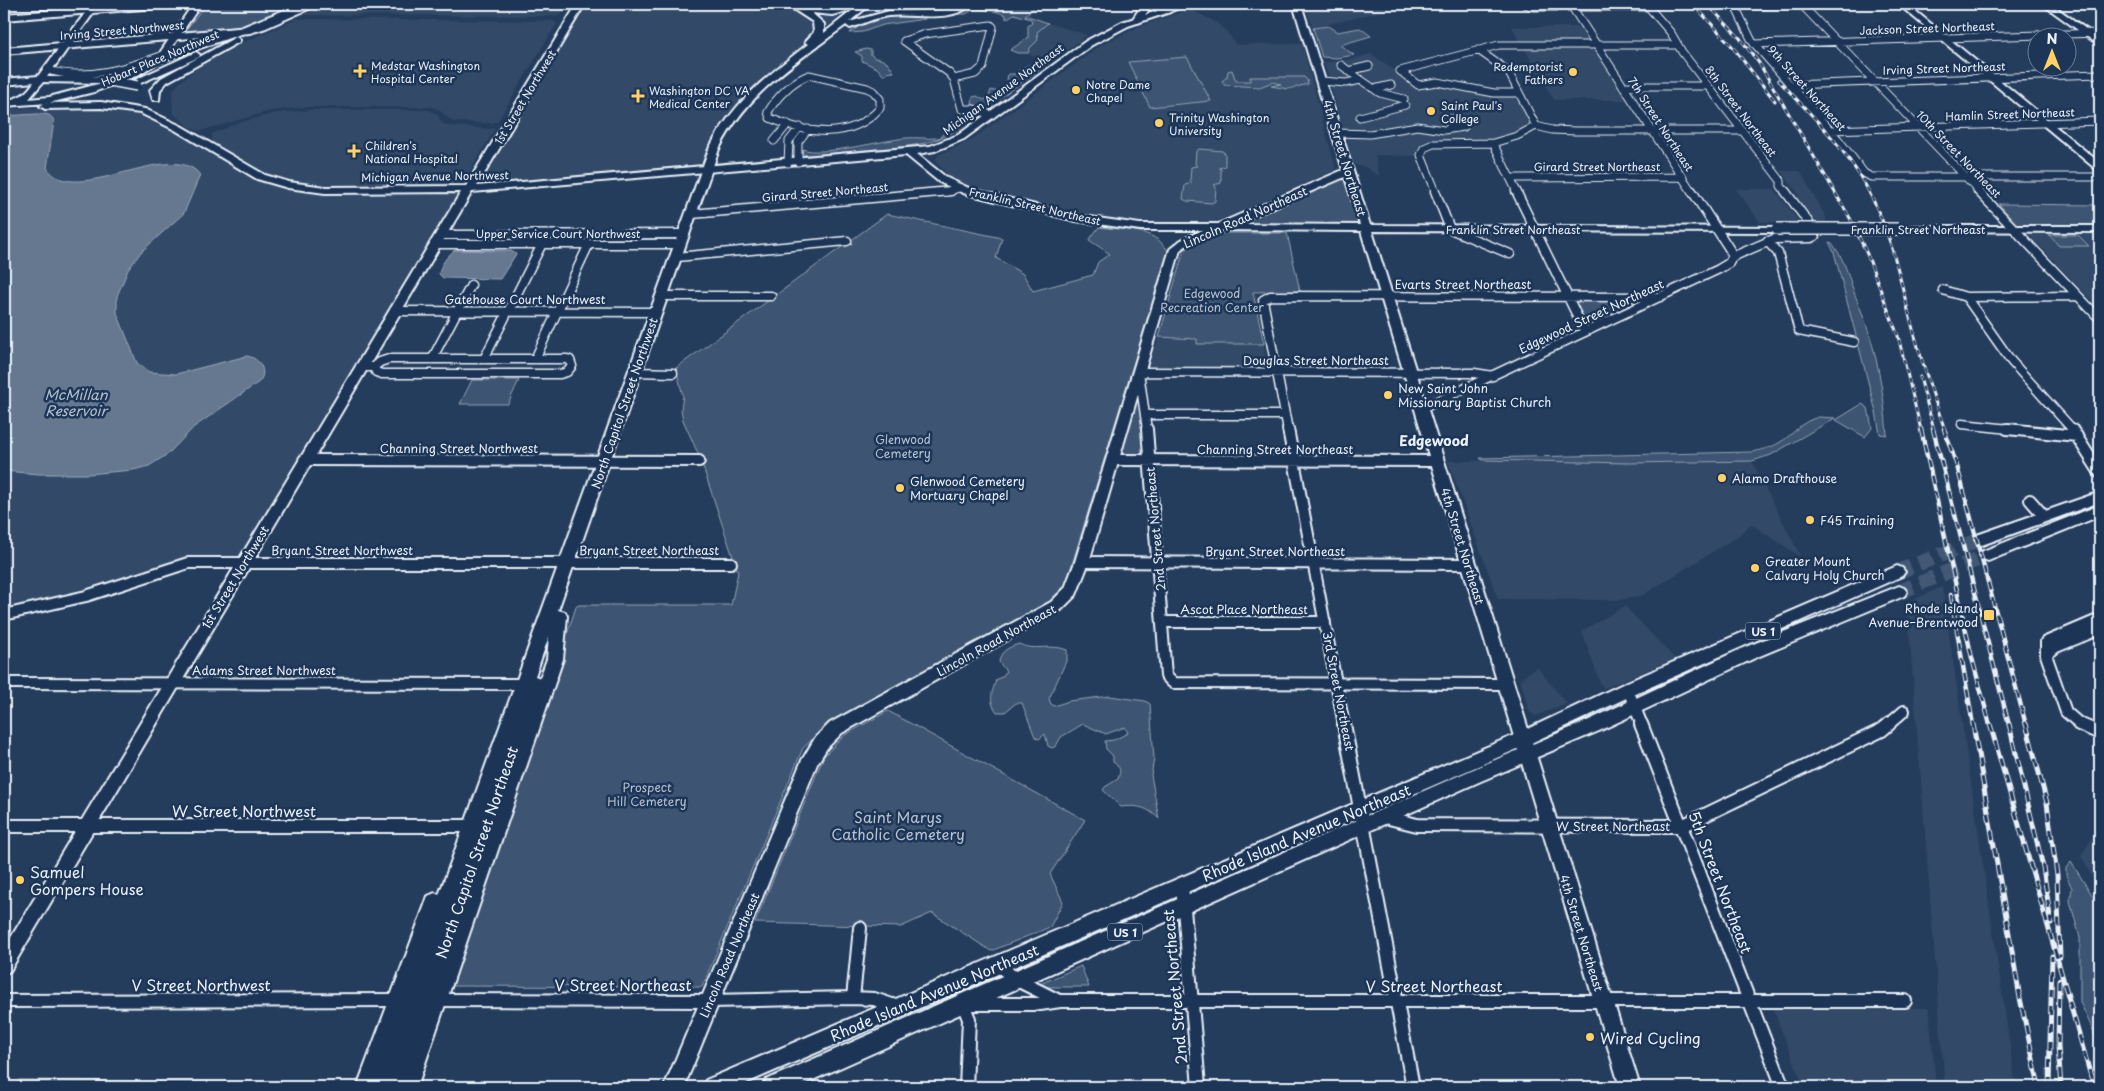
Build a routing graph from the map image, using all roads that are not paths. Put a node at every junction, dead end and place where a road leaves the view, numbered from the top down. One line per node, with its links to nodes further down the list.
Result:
1 (168, 4): 25 (main road)
2 (197, 4): 33 (street)
3 (305, 4): 30 (street, Irving Street Northwest)
4 (316, 4): 30 (main road, Irving Street Northwest)
5 (573, 4): 101 (street, 1st Street Northwest)
6 (582, 4): 101 (street, 1st Street Northwest)
7 (861, 4): 24 (main road)
8 (868, 4): 47 (main road, North Capitol Street Northwest)
9 (877, 4): 29 (main road)
10 (900, 4): 11 (main road)
11 (960, 4)
12 (968, 4): 29 (main road)
13 (1141, 4): 26 (main road); 28 (main road)
14 (1185, 4): 26 (main road, Michigan Avenue Northeast)
15 (1297, 4): 55 (street, 4th Street Northeast)
16 (1525, 4): 21 (street)
17 (1801, 4): 18 (street); 23 (street); 35 (street, 10th Street Northeast)
18 (1808, 4)
19 (1902, 4): 34 (street)
20 (2046, 4): 31 (street)
21 (1571, 5): 22 (street); 37 (street, 7th Street Northeast)
22 (1647, 5): 39 (street, 8th Street Northeast)
23 (1735, 5): 38 (street, 9th Street Northeast)
24 (792, 6): 47 (main road)
25 (94, 7): 27 (main road); 40 (street)
26 (1167, 10): 28 (street, Michigan Avenue Northeast)
27 (4, 17)
28 (1137, 20): 70 (street, Michigan Avenue Northeast)
29 (850, 25): 93 (main road)
30 (245, 32): 33 (main road, Irving Street Northwest); 43 (street, Hobart Place Northwest); 63 (street, Hobart Place Northwest); 68 (street)
31 (2088, 33): 32 (street, Jackson Street Northeast); 34 (street, Jackson Street Northeast); 36 (street)
32 (2100, 33)
33 (176, 36): 40 (main road, Irving Street Northwest); 43 (street)
34 (1943, 38): 35 (street, Jackson Street Northeast); 51 (street)
35 (1836, 41): 38 (street, Jackson Street Northeast); 57 (street, 10th Street Northeast)
36 (2100, 42)
37 (1596, 44): 39 (street); 41 (street); 59 (street, 7th Street Northeast)
38 (1754, 44): 58 (street, 9th Street Northeast)
39 (1678, 45): 60 (street, 8th Street Northeast)
40 (64, 46): 42 (main road, Irving Street Northwest); 46 (street)
41 (1478, 50): 64 (street); 64 (street)
42 (4, 51)
43 (162, 57): 46 (street); 63 (street); 65 (street, Hobart Place Northwest)
44 (1363, 61): 48 (street)
45 (1341, 66): 48 (street)
46 (47, 70): 52 (street)
47 (780, 70): 93 (main road, North Capitol Street Northwest)
48 (1348, 71): 54 (street)
49 (2100, 74): 51 (street, Irving Street Northeast)
50 (1383, 78): 61 (street)
51 (1991, 78): 57 (street, Irving Street Northeast); 73 (street)
52 (38, 79): 56 (street, Michigan Avenue Northwest); 62 (street); 66 (street); 68 (street, Michigan Avenue Northwest, bridge)
53 (954, 79): 53 (street); 70 (street)
54 (1361, 80): 55 (street); 61 (street)
55 (1322, 81): 84 (street, 4th Street Northeast)
56 (4, 82)
57 (1875, 82): 58 (street, Irving Street Northeast); 78 (street, 10th Street Northeast)
58 (1789, 85): 81 (street, 9th Street Northeast)
59 (1623, 86): 60 (street); 82 (street, 7th Street Northeast)
60 (1708, 86): 83 (street, 8th Street Northeast)
61 (1374, 89): 71 (street)
62 (33, 90): 65 (street); 66 (street)
63 (115, 93): 67 (street, Hobart Place Northwest); 69 (street)
64 (1519, 93): 75 (street)
65 (57, 98): 66 (street, Hobart Place Northwest)
66 (7, 104): 67 (street, Hobart Place Northwest)
67 (45, 106): 69 (street, Michigan Avenue Northwest)
68 (161, 106): 79 (street, Michigan Avenue Northwest)
69 (126, 108): 79 (street, Michigan Avenue Northwest)
70 (991, 115): 89 (street, Michigan Avenue Northeast)
71 (1360, 117)
72 (2100, 121): 73 (street, Hamlin Street Northeast)
73 (2045, 122): 78 (street, Hamlin Street Northeast); 92 (street)
74 (788, 124): 76 (street); 80 (street); 85 (street)
75 (1536, 126): 82 (street); 86 (street)
76 (800, 127): 80 (street); 87 (street)
77 (1455, 127): 84 (street)
78 (1917, 127): 81 (street, Hamlin Street Northeast); 99 (street, 10th Street Northeast)
79 (178, 128): 101 (street, Michigan Avenue Northwest)
80 (808, 129): 88 (street)
81 (1831, 130): 99 (street, 9th Street Northeast)
82 (1653, 131): 83 (street); 98 (street, 7th Street Northeast)
83 (1742, 131): 113 (street, 8th Street Northeast)
84 (1338, 133): 94 (street, 4th Street Northeast)
85 (774, 141)
86 (1493, 142): 97 (street); 106 (street)
87 (788, 144): 88 (street); 91 (street)
88 (797, 144): 91 (street)
89 (926, 150): 90 (street, Michigan Avenue Northeast); 95 (street)
90 (909, 152): 91 (street, Michigan Avenue Northeast); 95 (street, Franklin Street Northeast)
91 (793, 163): 93 (street, Michigan Avenue Northeast)
92 (2100, 168)
93 (712, 169): 101 (street, Michigan Avenue Northwest); 102 (main road, North Capitol Street Northwest)
94 (1348, 172): 104 (street, Lincoln Road Northeast); 105 (street, 4th Street Northeast)
95 (935, 173): 100 (street, Franklin Street Northeast)
96 (2100, 177): 99 (street)
97 (1511, 178): 98 (street, Girard Street Northeast); 107 (street)
98 (1683, 178): 108 (street, 7th Street Northeast)
99 (1966, 178): 111 (street, 10th Street Northeast)
100 (959, 188): 102 (street, Girard Street Northeast); 103 (street, Franklin Street Northeast)
101 (467, 189): 114 (street, 1st Street Northwest)
102 (696, 214): 120 (main road, North Capitol Street Northwest); 120 (main road)
103 (1155, 228): 104 (street, Franklin Street Northeast); 119 (street)
104 (1216, 228): 105 (street, Franklin Street Northeast); 119 (street, Lincoln Road Northeast)
105 (1366, 228): 106 (street, Franklin Street Northeast); 127 (street, 4th Street Northeast)
106 (1450, 229): 107 (street, Franklin Street Northeast); 121 (street)
107 (1535, 229): 108 (street, Franklin Street Northeast); 128 (street)
108 (1717, 229): 109 (street, Franklin Street Northeast); 122 (street, 7th Street Northeast)
109 (1772, 229): 110 (street, Franklin Street Northeast, bridge)
110 (1898, 229): 111 (street, Franklin Street Northeast)
111 (2015, 229): 112 (street, Franklin Street Northeast); 129 (street, 10th Street Northeast)
112 (2100, 229)
113 (1815, 232): 116 (street, Edgewood Street Northeast)
114 (437, 239): 117 (street, Upper Service Court Northwest); 120 (street, Upper Service Court Northwest); 133 (street, 1st Street Northwest)
115 (847, 241): 120 (street)
116 (1767, 241): 122 (street, Edgewood Street Northeast); 141 (street)
117 (542, 244): 118 (street, Upper Service Court Northwest); 136 (street)
118 (589, 244): 120 (street, Upper Service Court Northwest); 137 (street)
119 (1178, 246): 149 (street, Lincoln Road Northeast)
120 (682, 248): 125 (main road, North Capitol Street Northwest)
121 (1510, 254)
122 (1732, 257): 131 (street, Edgewood Street Northeast)
123 (471, 285): 134 (street)
124 (1943, 290): 132 (street)
125 (667, 296): 126 (street); 138 (main road, North Capitol Street Northwest); 147 (main road)
126 (771, 296)
127 (1386, 296): 128 (street, Evarts Street Northeast); 130 (street, Evarts Street Northeast); 151 (street, 4th Street Northeast)
128 (1567, 296): 131 (street, Evarts Street Northeast); 140 (street)
129 (2078, 296): 132 (street); 135 (street, 10th Street Northeast)
130 (1266, 297): 150 (street, 3rd Street Northeast)
131 (1660, 297): 140 (street, Edgewood Street Northeast)
132 (1966, 297): 157 (street)
133 (394, 311): 134 (street, Gatehouse Court Northwest); 145 (street, 1st Street Northwest)
134 (457, 311): 136 (street, Gatehouse Court Northwest); 142 (street)
135 (2096, 311): 139 (street, 10th Street Northeast)
136 (508, 312): 137 (street, Gatehouse Court Northwest); 143 (street)
137 (557, 312): 138 (street, Gatehouse Court Northwest); 144 (street)
138 (656, 312): 147 (main road, North Capitol Street Northwest)
139 (2100, 319)
140 (1585, 332): 152 (street, Edgewood Street Northeast)
141 (1854, 342)
142 (432, 359): 143 (street); 146 (street)
143 (484, 359): 144 (street)
144 (535, 359): 146 (street)
145 (360, 367): 146 (street); 158 (street, 1st Street Northwest)
146 (374, 368)
147 (640, 372): 148 (street); 160 (main road, North Capitol Street Northwest)
148 (673, 372)
149 (1139, 372): 150 (street, Douglas Street Northeast); 154 (street, 2nd Street Northeast); 159 (street, Lincoln Road Northeast)
150 (1277, 372): 151 (street, Douglas Street Northeast); 155 (street, 3rd Street Northeast)
151 (1410, 373): 152 (street, Douglas Street Northeast); 153 (street, 4th Street Northeast)
152 (1493, 376): 153 (street, Edgewood Street Northeast)
153 (1421, 409): 164 (street, 4th Street Northeast)
154 (1146, 415): 155 (street); 162 (street, 2nd Street Northeast)
155 (1285, 415): 163 (street, 3rd Street Northeast)
156 (1962, 424): 157 (street)
157 (2076, 436): 165 (street)
158 (304, 460): 160 (street, Channing Street Northwest); 175 (street, 1st Street Northwest)
159 (1112, 460): 162 (street, Channing Street Northeast); 174 (street, Lincoln Road Northeast)
160 (609, 461): 161 (street); 176 (main road, North Capitol Street Northeast)
161 (699, 461)
162 (1150, 461): 163 (street, Channing Street Northeast); 178 (street, 2nd Street Northeast)
163 (1294, 461): 164 (street, Channing Street Northeast); 179 (street, 3rd Street Northeast)
164 (1437, 461): 180 (street, 4th Street Northeast)
165 (2100, 473)
166 (2100, 496): 170 (main road)
167 (2030, 500): 170 (street)
168 (2100, 510): 171 (main road)
169 (2100, 515): 171 (street)
170 (2044, 516): 172 (main road)
171 (2083, 516): 173 (main road)
172 (1982, 539)
173 (1988, 555)
174 (1082, 562): 178 (street, Bryant Street Northeast); 218 (street, Lincoln Road Northeast)
175 (243, 563): 176 (street, Bryant Street Northwest); 183 (street, Bryant Street Northwest); 191 (street, 1st Street Northwest)
176 (572, 563): 177 (street, Bryant Street Northeast); 184 (main road, North Capitol Street Northeast); 192 (main road)
177 (731, 563)
178 (1158, 564): 179 (street, Bryant Street Northeast); 186 (street, 2nd Street Northeast)
179 (1314, 564): 180 (street, Bryant Street Northeast); 187 (street, 3rd Street Northeast)
180 (1469, 564): 194 (street, 4th Street Northeast)
181 (1897, 572): 196 (main road, Rhode Island Avenue Northeast / US 1)
182 (1899, 592): 196 (main road, Rhode Island Avenue Northeast / US 1)
183 (4, 615)
184 (559, 616): 204 (main road, North Capitol Street Northeast); 216 (main road, North Capitol Street Northeast)
185 (2100, 619): 189 (street)
186 (1163, 622): 187 (street, Ascot Place Northeast); 193 (street, 2nd Street Northeast)
187 (1325, 622): 193 (street, 3rd Street Northeast)
188 (2100, 629): 189 (street)
189 (2046, 655): 198 (street)
190 (7, 683): 191 (street, Adams Street Northwest); 195 (street)
191 (171, 683): 192 (street, Adams Street Northwest); 203 (street, 1st Street Northwest)
192 (524, 684): 204 (main road)
193 (1338, 684): 194 (street); 200 (street, 3rd Street Northeast)
194 (1506, 684): 199 (street, 4th Street Northeast)
195 (4, 693)
196 (1631, 698): 199 (main road, Rhode Island Avenue Northeast / US 1); 206 (street, 5th Street Northeast)
197 (1904, 711): 206 (street, W Street Northeast)
198 (2100, 732)
199 (1525, 747): 200 (main road, Rhode Island Avenue Northeast / US 1); 201 (main road, Rhode Island Avenue Northeast / US 1); 205 (street, 4th Street Northeast)
200 (1363, 817): 201 (main road, Rhode Island Avenue Northeast / US 1); 208 (main road, Rhode Island Avenue Northeast / US 1); 209 (main road, Rhode Island Avenue Northeast / US 1); 221 (street, 3rd Street Northeast)
201 (1385, 817): 205 (street, W Street Northeast)
202 (4, 826): 203 (street, W Street Northwest)
203 (85, 826): 204 (street, W Street Northwest); 211 (street, 1st Street Northwest)
204 (479, 826): 207 (main road); 229 (main road, North Capitol Street Northeast)
205 (1549, 826): 206 (street, W Street Northeast); 222 (street, 4th Street Northeast)
206 (1682, 826): 223 (street, 5th Street Northeast)
207 (461, 859): 215 (main road); 228 (main road)
208 (1182, 885): 209 (street, 2nd Street Northeast); 212 (main road, Rhode Island Avenue Northeast / US 1)
209 (1184, 905): 213 (main road, Rhode Island Avenue Northeast / US 1); 220 (street, 2nd Street Northeast)
210 (860, 928): 214 (street)
211 (4, 964)
212 (998, 965): 213 (street); 226 (main road, Rhode Island Avenue Northeast / US 1)
213 (1017, 980): 219 (street); 225 (main road, Rhode Island Avenue Northeast / US 1)
214 (853, 998): 218 (street, V Street Northeast); 226 (street, V Street Northeast)
215 (399, 1000): 217 (street, V Street Northwest); 227 (main road)
216 (436, 1000): 218 (street, V Street Northeast); 230 (main road, North Capitol Street Northeast)
217 (4, 1001)
218 (710, 1001): 231 (street, Lincoln Road Northeast)
219 (1060, 1001): 220 (street, V Street Northeast); 225 (street, V Street Northeast)
220 (1191, 1001): 221 (street, V Street Northeast); 235 (street, 2nd Street Northeast)
221 (1396, 1001): 222 (street, V Street Northeast); 236 (street, 3rd Street Northeast)
222 (1603, 1001): 223 (street, V Street Northeast); 237 (street, 4th Street Northeast)
223 (1750, 1001): 224 (street, V Street Northeast); 238 (street, 5th Street Northeast)
224 (1905, 1001)
225 (963, 1004): 233 (main road, Rhode Island Avenue Northeast / US 1); 234 (street)
226 (898, 1007): 232 (main road, Rhode Island Avenue Northeast / US 1)
227 (367, 1087)
228 (380, 1087)
229 (394, 1087)
230 (406, 1087)
231 (674, 1087)
232 (714, 1087)
233 (774, 1087)
234 (966, 1087)
235 (1199, 1087)
236 (1413, 1087)
237 (1630, 1087)
238 (1783, 1087)

